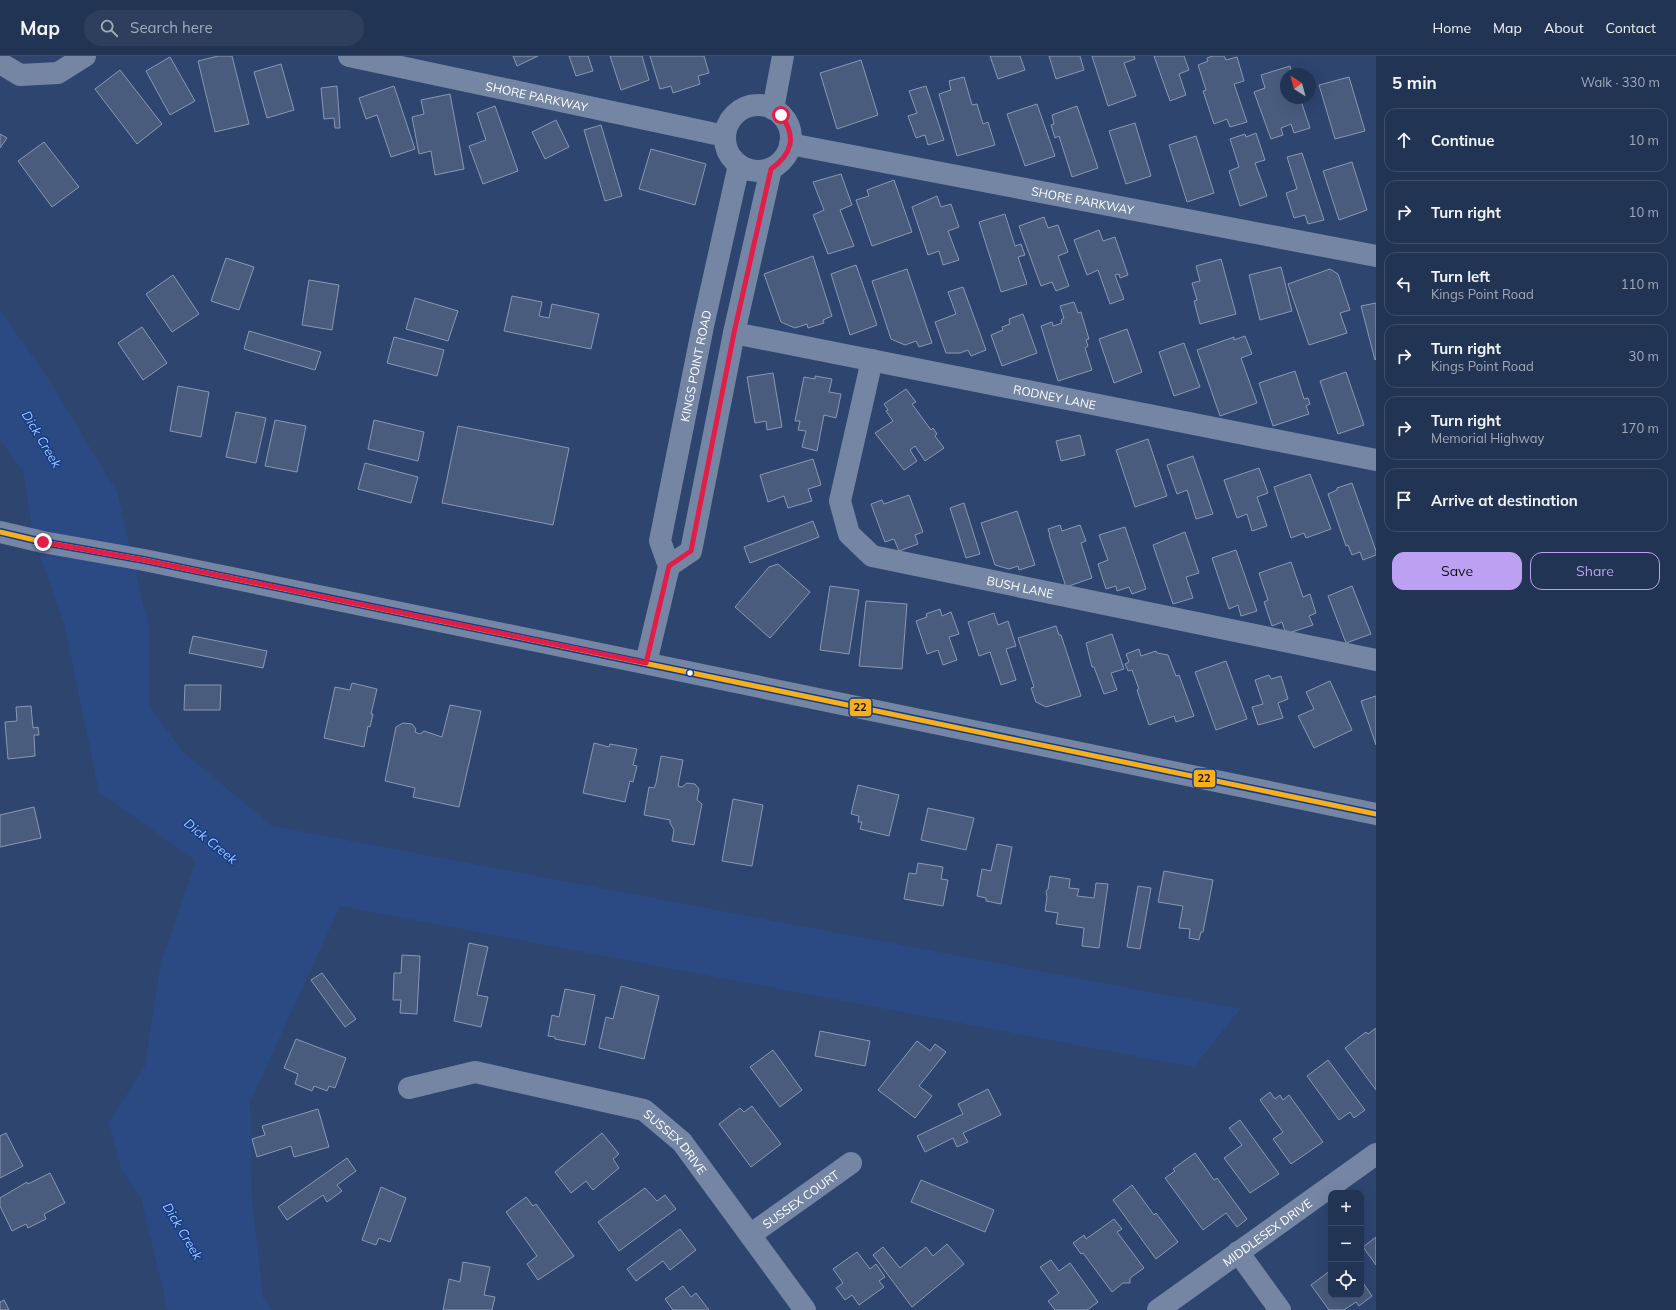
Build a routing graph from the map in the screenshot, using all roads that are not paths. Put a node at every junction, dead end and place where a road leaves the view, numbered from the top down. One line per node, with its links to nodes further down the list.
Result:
1 (85, 56): 4 (street)
2 (349, 56): 6 (street, SHORE PARKWAY)
3 (783, 56): 5 (street)
4 (0, 63)
5 (773, 109): 6 (street); 7 (street)
6 (725, 136): 8 (street)
7 (790, 144): 9 (street); 10 (street, SHORE PARKWAY)
8 (738, 165): 9 (street); 15 (street, KINGS POINT ROAD)
9 (771, 169): 11 (street)
10 (1376, 256)
11 (734, 333): 12 (street, RODNEY LANE); 15 (street)
12 (872, 360): 13 (street, RODNEY LANE); 16 (street, BUSH LANE)
13 (1376, 460)
14 (10, 534): 17 (street)
15 (669, 566): 17 (street)
16 (1376, 660)
17 (646, 663): 18 (street)
18 (1376, 814)
19 (409, 1088): 22 (street, SUSSEX DRIVE)
20 (1376, 1154): 23 (street, MIDDLESEX DRIVE)
21 (851, 1162): 22 (street, SUSSEX COURT)
22 (750, 1234): 24 (street, SUSSEX DRIVE)
23 (1238, 1252): 25 (street, MIDDLESEX DRIVE); 26 (street)
24 (805, 1310)
25 (1158, 1310)
26 (1280, 1310)

